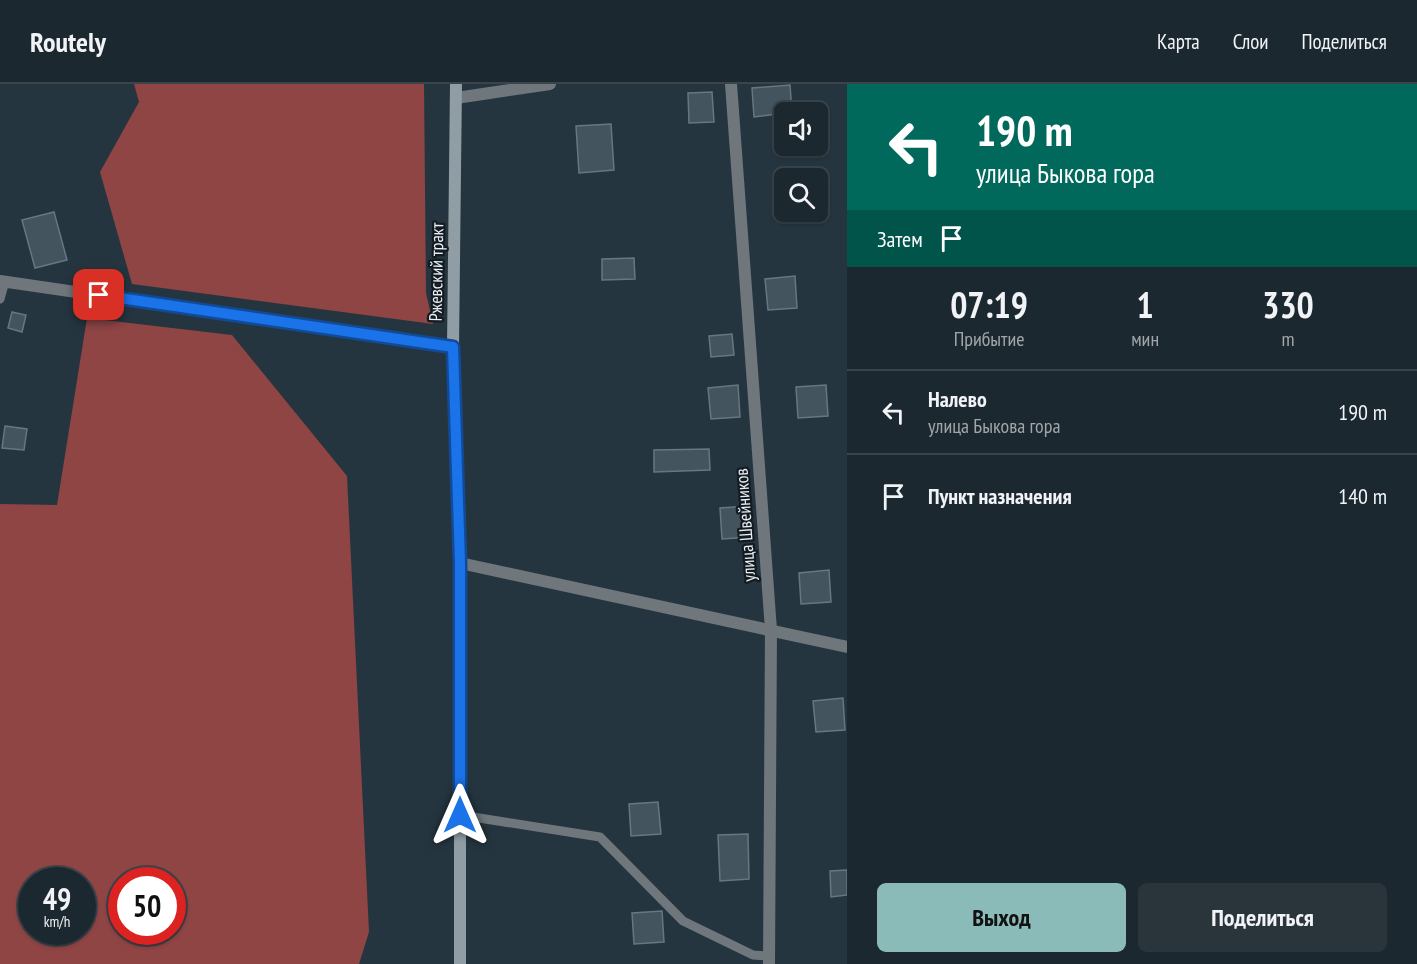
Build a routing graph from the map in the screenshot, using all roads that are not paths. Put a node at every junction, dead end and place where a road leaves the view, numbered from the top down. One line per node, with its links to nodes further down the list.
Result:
1 (456, 84): 4 (main road, Ржевский тракт)
2 (550, 84): 4 (street)
3 (730, 84): 9 (street, улица Швейников)
4 (456, 98): 7 (main road, Ржевский тракт)
5 (2, 281): 6 (lane); 7 (street)
6 (0, 299)
7 (453, 347): 8 (main road, Ржевский тракт)
8 (460, 563): 9 (street); 11 (main road, Ржевский тракт)
9 (771, 630): 10 (street); 12 (street, улица Швейников)
10 (847, 647)
11 (460, 815): 12 (lane); 13 (main road, Ржевский тракт)
12 (769, 960)
13 (460, 964)

